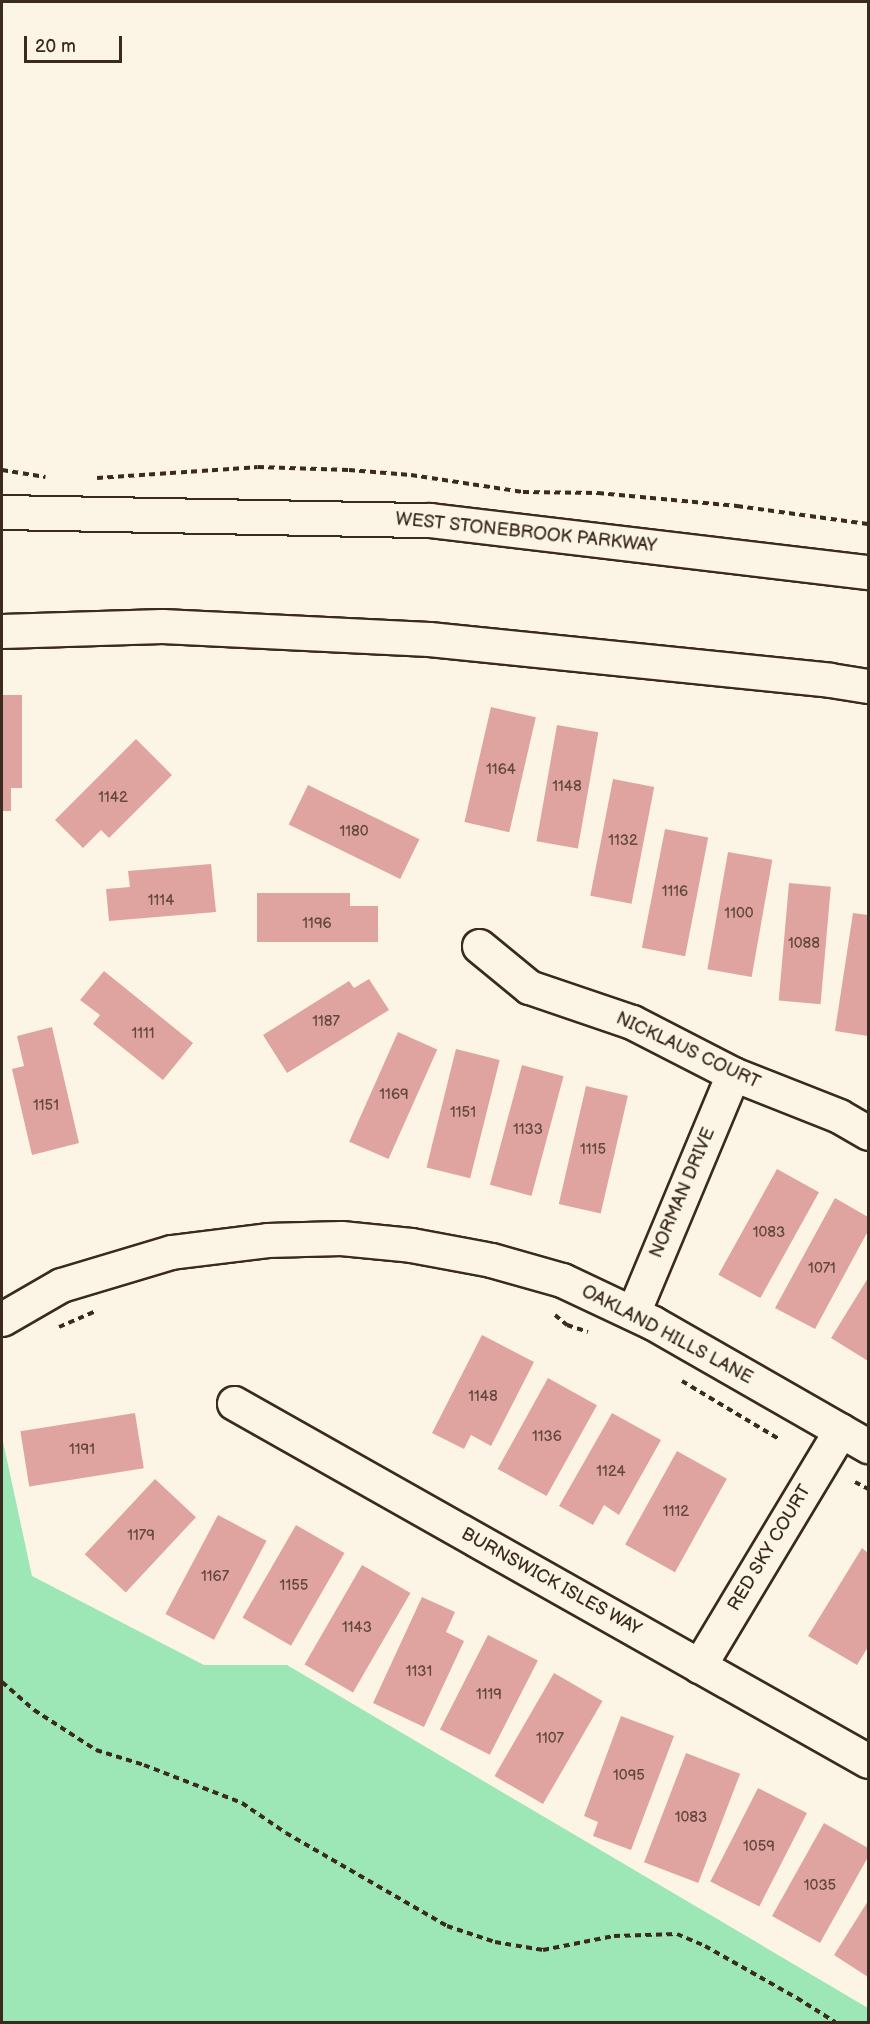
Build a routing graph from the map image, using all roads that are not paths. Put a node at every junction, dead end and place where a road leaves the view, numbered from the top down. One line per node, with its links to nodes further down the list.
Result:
1 (2, 512): 2 (street, WEST STONEBROOK PARKWAY)
2 (868, 572)
3 (2, 631): 4 (street)
4 (868, 686)
5 (479, 946): 6 (street, NICKLAUS COURT)
6 (733, 1074): 7 (street, NICKLAUS COURT); 8 (street, NORMAN DRIVE)
7 (868, 1133)
8 (633, 1312): 9 (street, OAKLAND HILLS LANE); 11 (street, OAKLAND HILLS LANE)
9 (2, 1319)
10 (234, 1403): 12 (street, BURNSWICK ISLES WAY)
11 (855, 1438): 12 (street, RED SKY COURT)
12 (699, 1666): 13 (street, BURNSWICK ISLES WAY)
13 (868, 1761)

